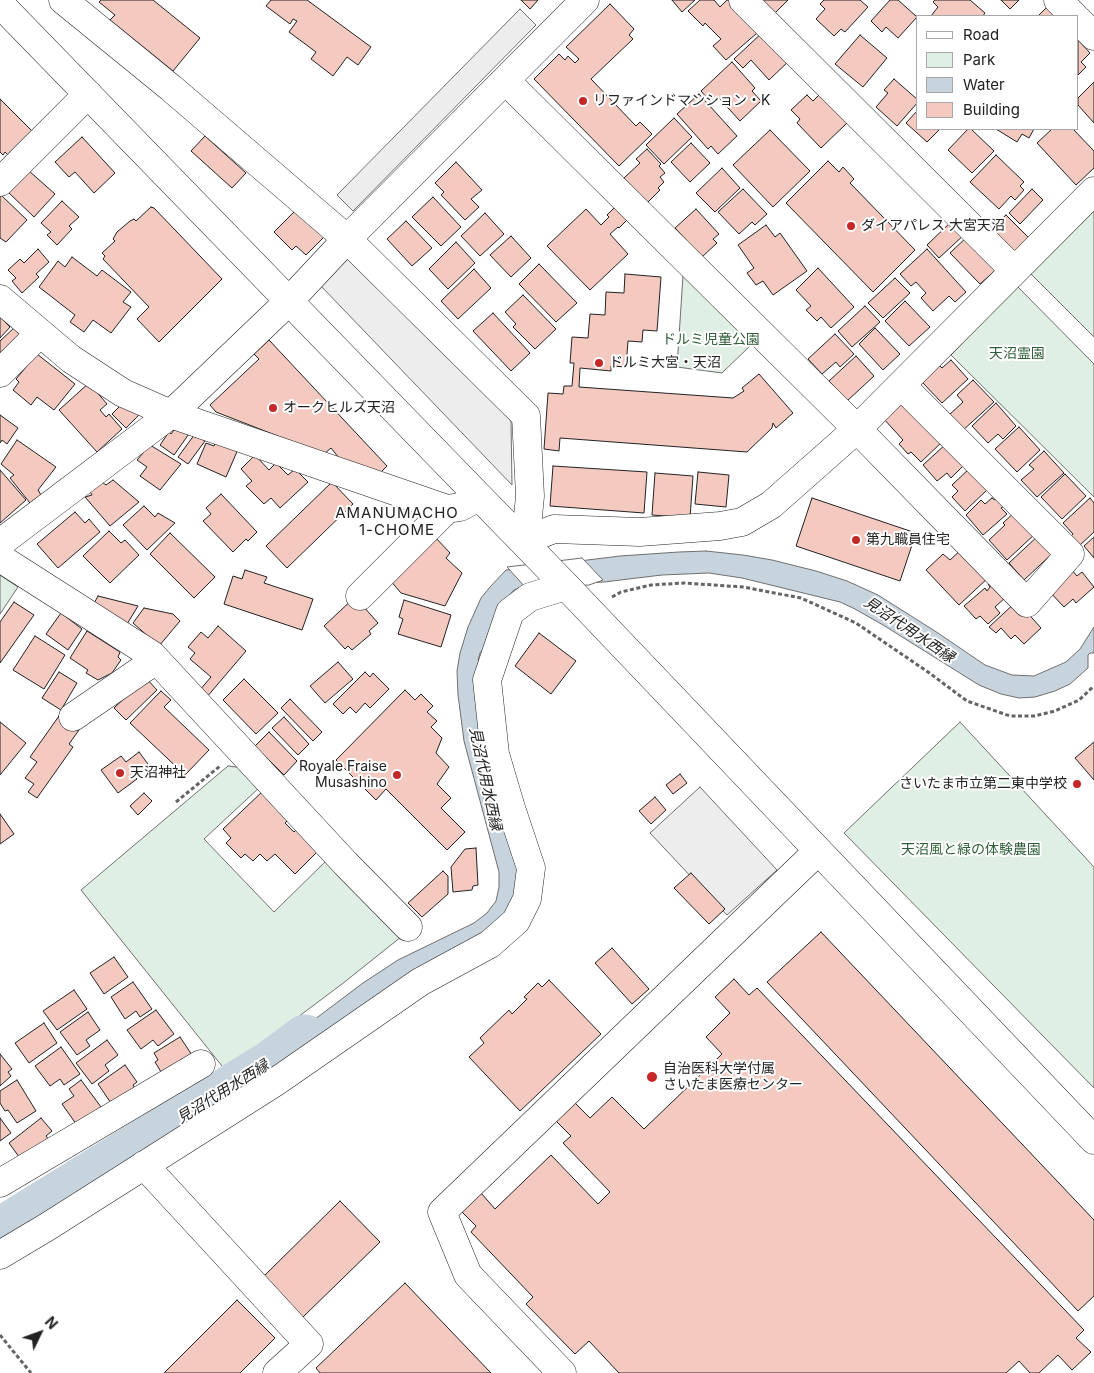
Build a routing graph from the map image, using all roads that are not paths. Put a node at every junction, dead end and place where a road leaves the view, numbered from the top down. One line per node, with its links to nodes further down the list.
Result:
1 (64, 0): 13 (street)
2 (585, 0): 9 (street)
3 (742, 0): 14 (street)
4 (1058, 0): 6 (street)
5 (0, 4): 10 (street)
6 (1073, 15)
7 (1079, 21): 8 (street)
8 (1094, 36)
9 (506, 80): 13 (street); 21 (street)
10 (88, 94): 11 (street); 16 (street)
11 (0, 182)
12 (1094, 190): 14 (street)
13 (347, 239): 16 (street); 25 (street)
14 (1014, 270): 19 (street)
15 (0, 299): 17 (street)
16 (289, 301): 20 (street); 22 (street)
17 (40, 333): 18 (street); 20 (street)
18 (0, 373)
19 (901, 385): 21 (street); 21 (street)
20 (171, 414): 23 (street); 24 (street)
21 (857, 429): 25 (street)
22 (479, 497): 23 (street); 25 (street)
23 (447, 509): 28 (street)
24 (0, 543)
25 (527, 546): 27 (street)
26 (0, 558): 29 (street)
27 (568, 588): 31 (street); 35 (street)
28 (360, 596)
29 (156, 660): 30 (street); 32 (street)
30 (73, 718)
31 (818, 851): 34 (street); 39 (street)
32 (408, 926)
33 (201, 1064): 36 (street)
34 (1094, 1140)
35 (144, 1165): 37 (street); 38 (street)
36 (0, 1184)
37 (0, 1255)
38 (277, 1373)
39 (562, 1373)

